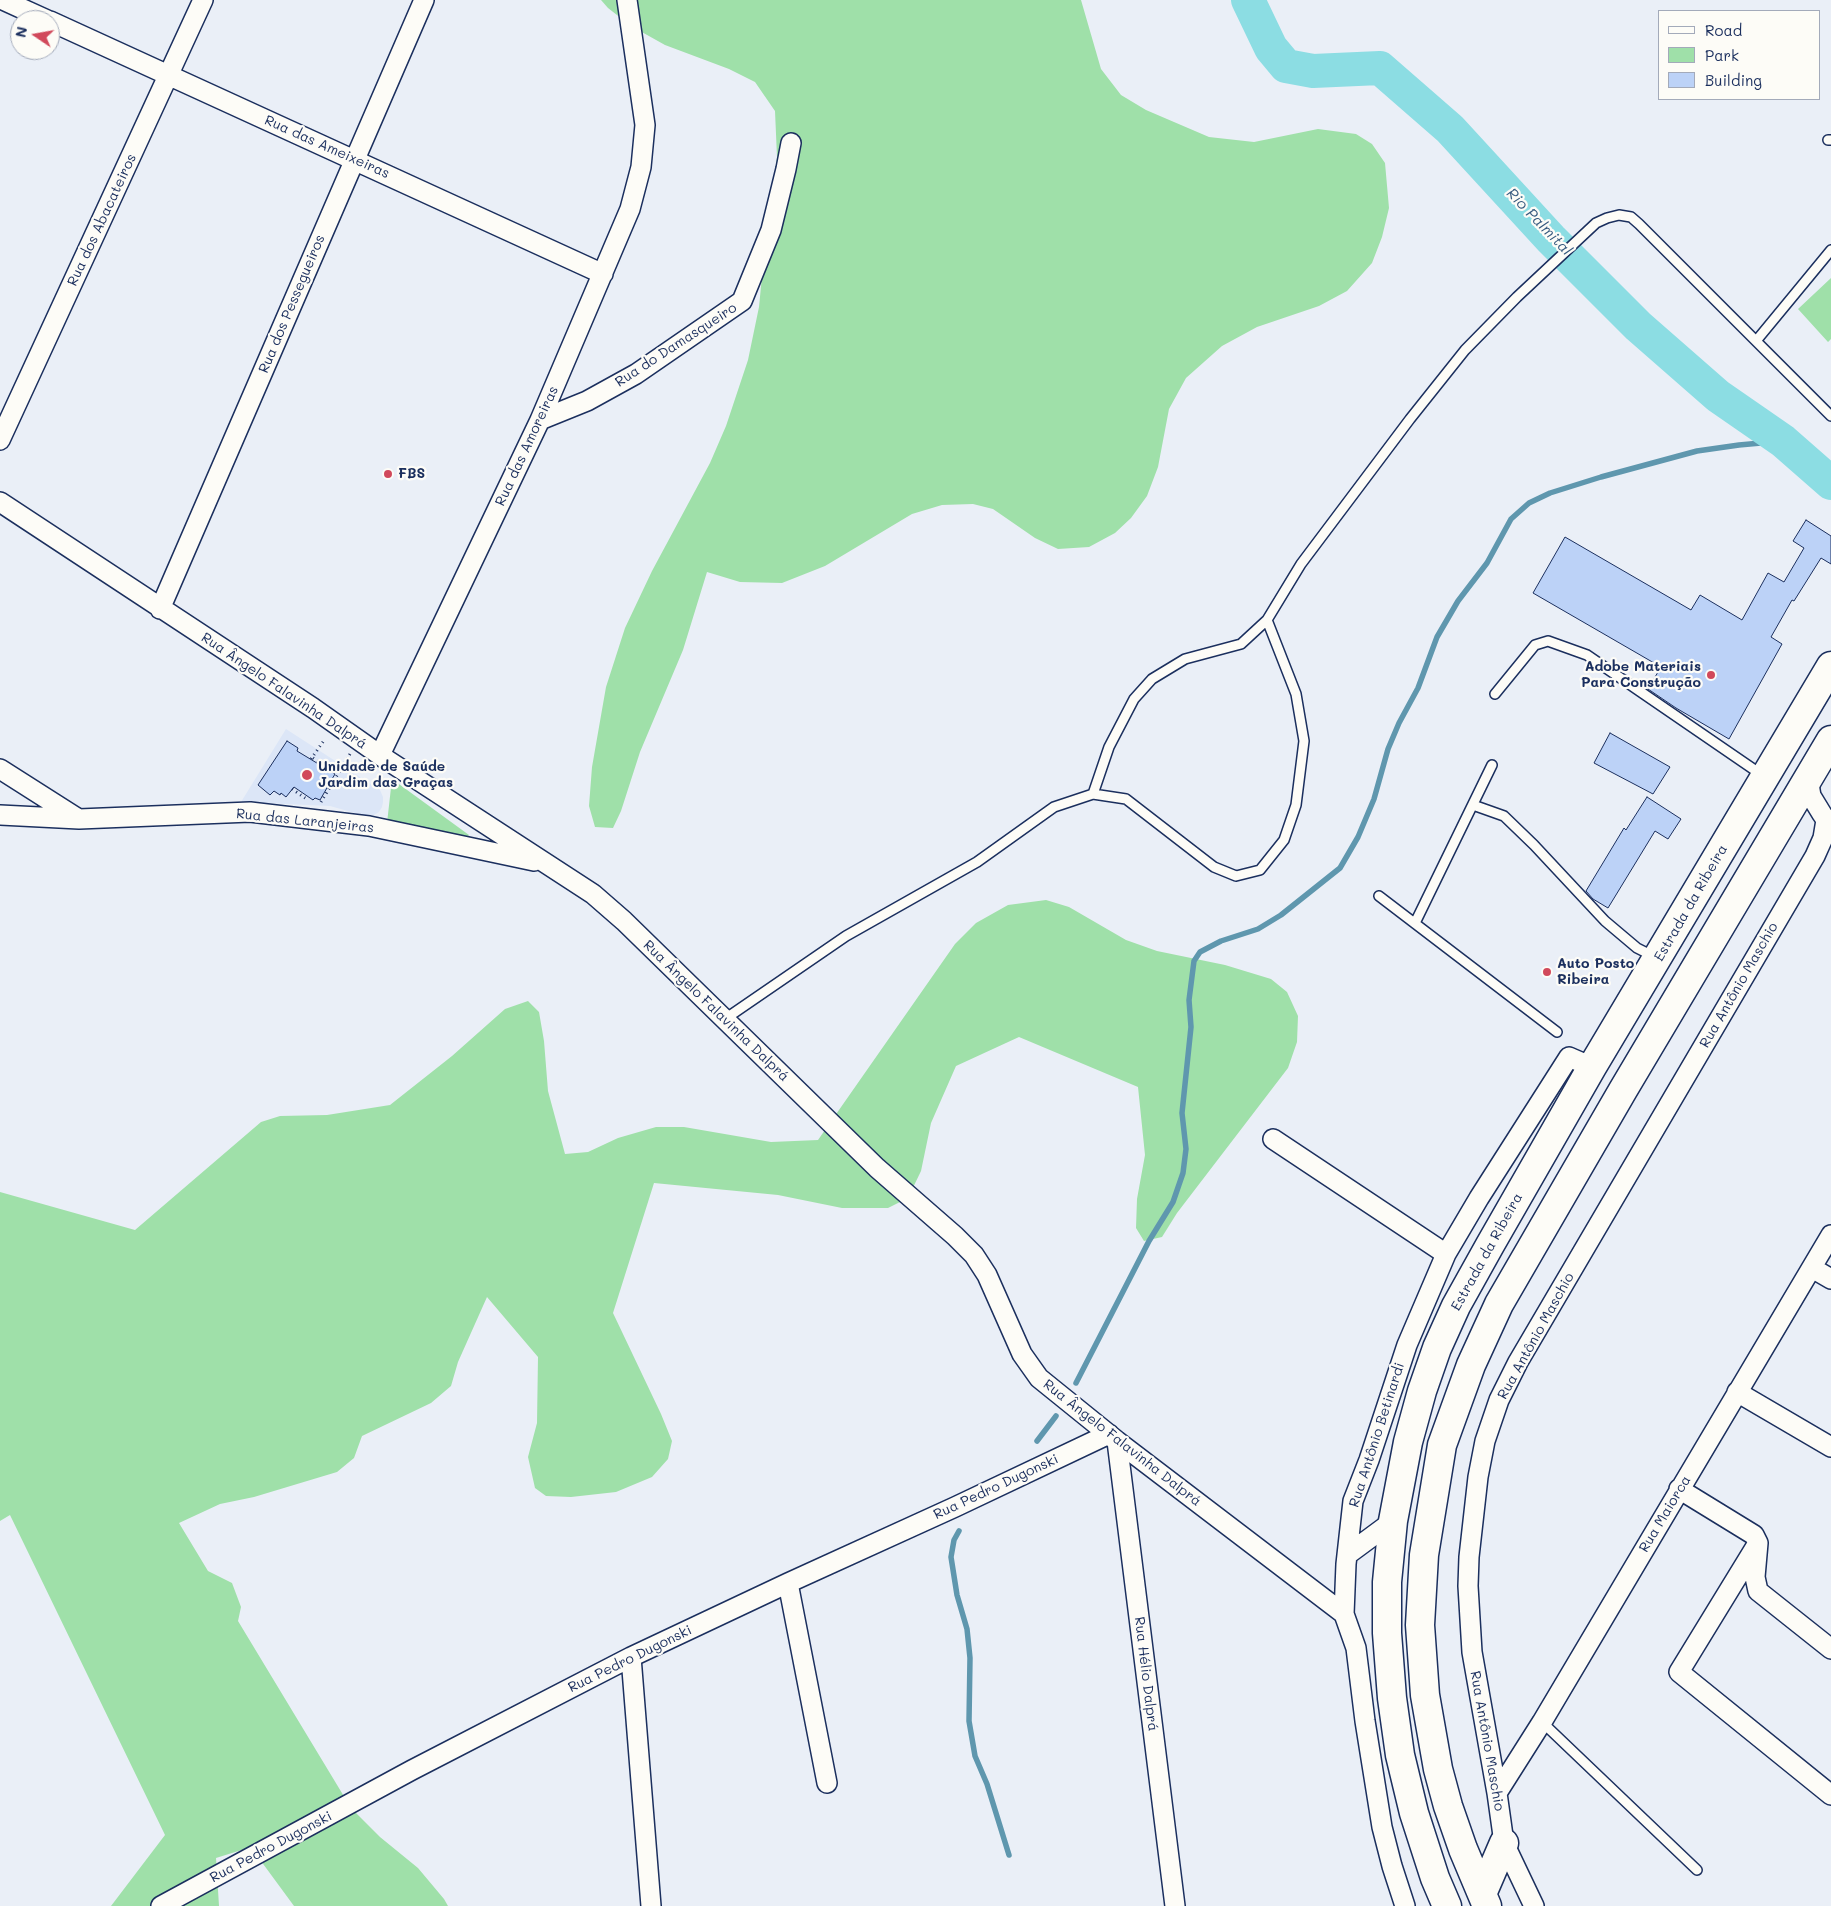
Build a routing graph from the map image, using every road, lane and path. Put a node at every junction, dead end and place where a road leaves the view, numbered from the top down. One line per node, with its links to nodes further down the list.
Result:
1 (4, 0): 5 (street, Rua das Ameixeiras)
2 (203, 0): 7 (street, Rua dos Abacateiros)
3 (424, 0): 9 (street, Rua dos Pessegueiros)
4 (627, 0): 11 (street, Rua das Amoreiras)
5 (25, 10)
6 (60, 26): 7 (street, Rua das Ameixeiras)
7 (168, 76): 9 (street, Rua das Ameixeiras); 15 (street, Rua dos Abacateiros)
8 (791, 143): 14 (street, Rua do Damasqueiro)
9 (354, 160): 11 (street, Rua das Ameixeiras); 17 (street, Rua dos Pessegueiros)
10 (1831, 250): 12 (lane)
11 (603, 274): 14 (street, Rua das Amoreiras)
12 (1756, 341): 13 (lane); 18 (lane)
13 (1831, 416)
14 (540, 420): 24 (street, Rua das Amoreiras)
15 (0, 440)
16 (0, 502): 17 (street, Rua Ângelo Falavinha Dalprá)
17 (160, 609): 21 (street, Rua Ângelo Falavinha Dalprá)
18 (1267, 620): 31 (lane); 31 (lane)
19 (1831, 666): 28 (main road, Estrada da Ribeira)
20 (1495, 694): 28 (lane)
21 (335, 724): 22 (street, Rua Ângelo Falavinha Dalprá); 27 (path)
22 (358, 740): 24 (street, Rua Ângelo Falavinha Dalprá); 27 (path)
23 (1831, 740): 29 (main road)
24 (380, 755): 36 (street, Rua Ângelo Falavinha Dalprá)
25 (1492, 765): 32 (lane)
26 (0, 769): 34 (street)
27 (338, 774): 30 (path)
28 (1765, 776): 39 (main road, Estrada da Ribeira)
29 (1808, 778): 35 (street); 65 (main road)
30 (292, 789)
31 (1093, 794): 40 (lane)
32 (1473, 805): 38 (lane); 39 (lane)
33 (0, 815): 34 (street, Rua das Laranjeiras)
34 (79, 819): 36 (street, Rua das Laranjeiras)
35 (1829, 821): 61 (street, Rua Antônio Maschio)
36 (546, 864): 40 (street, Rua Ângelo Falavinha Dalprá)
37 (1379, 896): 38 (lane)
38 (1415, 923): 41 (lane)
39 (1658, 959): 42 (main road, Estrada da Ribeira)
40 (725, 1020): 49 (street, Rua Ângelo Falavinha Dalprá)
41 (1558, 1032)
42 (1592, 1067): 45 (street, Rua Antônio Betinardi); 52 (main road, Estrada da Ribeira)
43 (1273, 1139): 45 (street)
44 (1831, 1234): 46 (street, Rua Maiorca)
45 (1446, 1254): 54 (street, Rua Antônio Betinardi)
46 (1812, 1268): 47 (street); 48 (street, Rua Maiorca)
47 (1831, 1279)
48 (1737, 1392): 50 (street); 51 (street, Rua Maiorca)
49 (1113, 1438): 55 (street, Rua Pedro Dugonski); 56 (street, Rua Ângelo Falavinha Dalprá); 68 (street, Rua Hélio Dalprá)
50 (1831, 1447)
51 (1680, 1489): 53 (street); 59 (street, Rua Maiorca)
52 (1393, 1521): 54 (street); 70 (main road, Estrada da Ribeira)
53 (1758, 1543): 57 (street); 62 (street)
54 (1347, 1555): 56 (street, Rua Antônio Betinardi)
55 (788, 1583): 58 (street, Rua Pedro Dugonski); 60 (street)
56 (1344, 1614): 69 (street, Rua Antônio Betinardi)
57 (1831, 1649)
58 (631, 1657): 66 (street, Rua Pedro Dugonski); 67 (street)
59 (1542, 1722): 61 (street, Rua Maiorca); 64 (lane)
60 (827, 1783)
61 (1497, 1793): 63 (street, Rua Antônio Maschio)
62 (1831, 1795)
63 (1504, 1843): 65 (main road); 71 (street, Rua Antônio Maschio)
64 (1698, 1870)
65 (1484, 1900)
66 (161, 1906)
67 (651, 1906)
68 (1176, 1906)
69 (1405, 1906)
70 (1447, 1906)
71 (1534, 1906)

